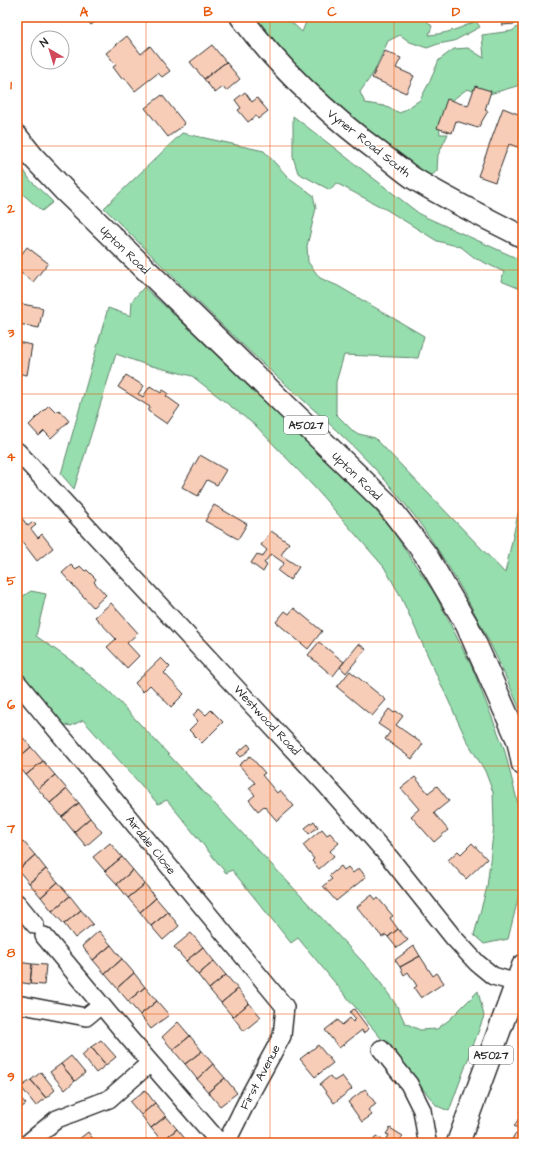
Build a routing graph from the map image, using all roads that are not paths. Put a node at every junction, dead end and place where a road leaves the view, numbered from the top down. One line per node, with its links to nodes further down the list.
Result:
1 (241, 17): 3 (street, Vyner Road South)
2 (17, 137): 6 (main road, Upton Road / A5027)
3 (523, 237)
4 (17, 451): 8 (street, Westwood Road)
5 (17, 682): 11 (street, Airdale Close)
6 (523, 764)
7 (17, 903): 10 (street)
8 (520, 974): 18 (main road, A5027)
9 (17, 1004): 10 (street)
10 (101, 1005): 13 (street)
11 (285, 1008): 16 (street, First Avenue)
12 (381, 1049): 17 (street)
13 (150, 1063): 14 (street); 15 (street)
14 (28, 1143)
15 (220, 1143)
16 (226, 1143)
17 (426, 1143)
18 (458, 1143)

